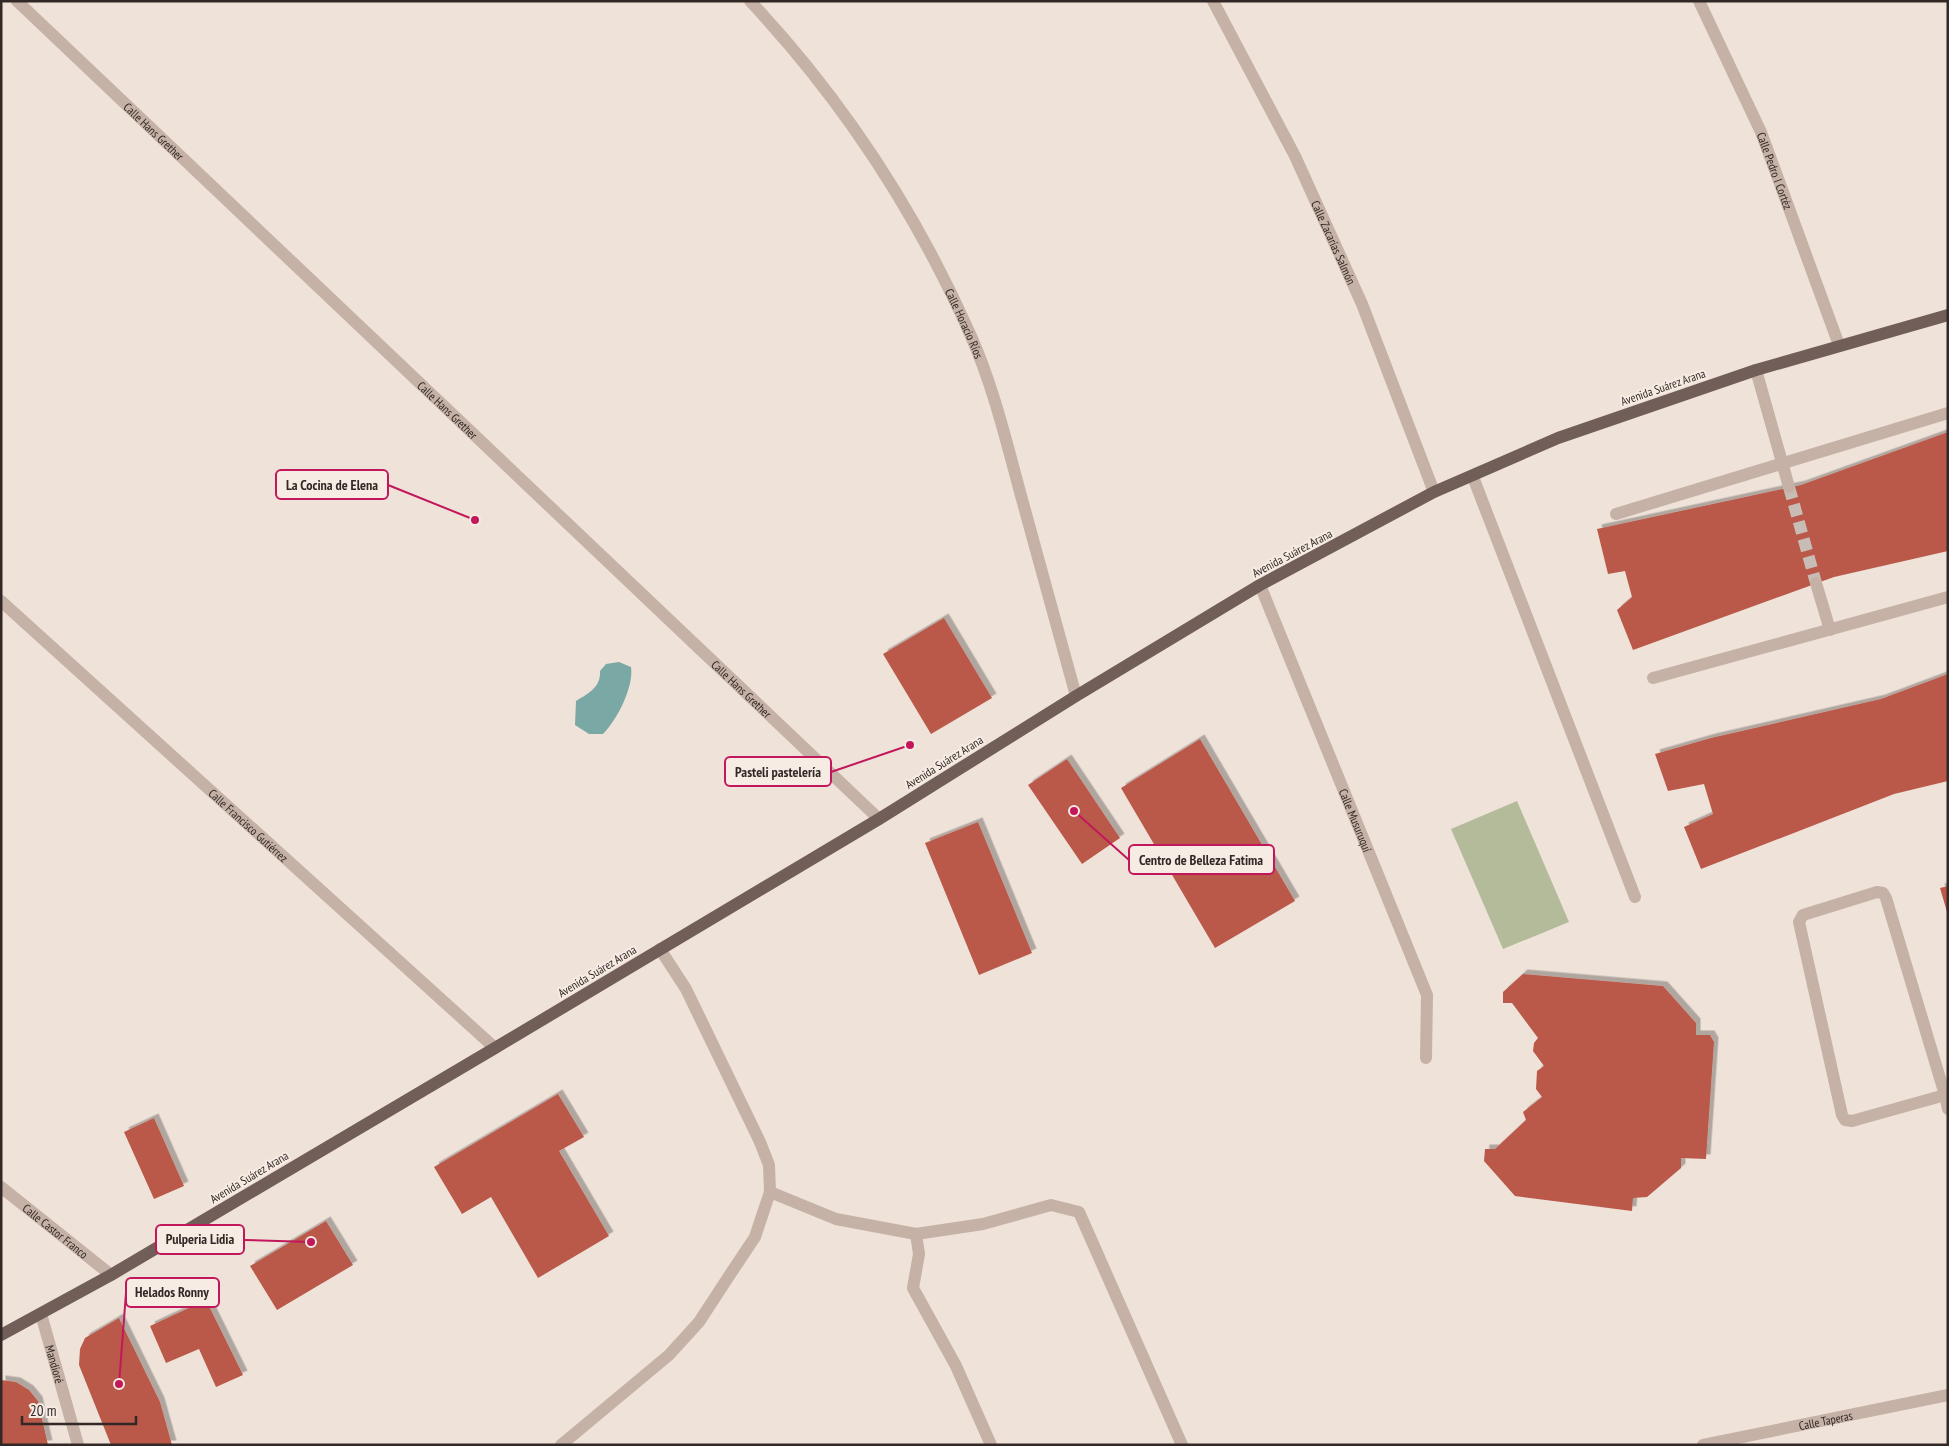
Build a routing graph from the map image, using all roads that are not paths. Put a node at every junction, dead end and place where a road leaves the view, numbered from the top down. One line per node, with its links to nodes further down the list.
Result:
1 (17, 1): 21 (street, Calle Hans Grether)
2 (750, 1): 20 (street, Calle Horacio Ríos)
3 (1213, 1): 12 (street, Calle Zacarías Salmón)
4 (1699, 1): 6 (street, Calle Pedro I Cortéz)
5 (1948, 314): 6 (main road, Avenida Suárez Arana)
6 (1839, 344): 7 (main road, Avenida Suárez Arana)
7 (1756, 370): 9 (street); 10 (main road, Avenida Suárez Arana)
8 (1948, 413): 9 (street)
9 (1782, 463): 11 (street); 13 (street)
10 (1473, 477): 12 (main road, Avenida Suárez Arana); 22 (street)
11 (1789, 487)
12 (1434, 492): 15 (main road, Avenida Suárez Arana)
13 (1616, 514)
14 (1816, 584): 18 (street)
15 (1260, 585): 20 (main road, Avenida Suárez Arana); 25 (street, Calle Musuruquí)
16 (1948, 597): 18 (street)
17 (1, 602): 24 (street, Calle Francisco Gutiérrez)
18 (1830, 630): 19 (street)
19 (1653, 678)
20 (1076, 696): 21 (main road, Avenida Suárez Arana)
21 (879, 819): 23 (main road, Avenida Suárez Arana)
22 (1635, 897)
23 (660, 950): 24 (main road, Avenida Suárez Arana); 29 (street)
24 (495, 1048): 31 (main road, Avenida Suárez Arana)
25 (1426, 1058)
26 (1946, 1095): 26 (street); 27 (street)
27 (1948, 1109)
28 (1, 1187): 31 (street, Calle Castor Franco)
29 (770, 1192): 30 (street); 36 (street)
30 (916, 1234): 37 (street); 38 (street)
31 (111, 1275): 32 (main road, Avenida Suárez Arana)
32 (41, 1314): 33 (main road, Avenida Suárez Arana); 35 (street, Mandioré)
33 (1, 1335)
34 (1948, 1395): 39 (street, Calle Taperas)
35 (78, 1445)
36 (561, 1445)
37 (991, 1445)
38 (1182, 1445)
39 (1703, 1445)

